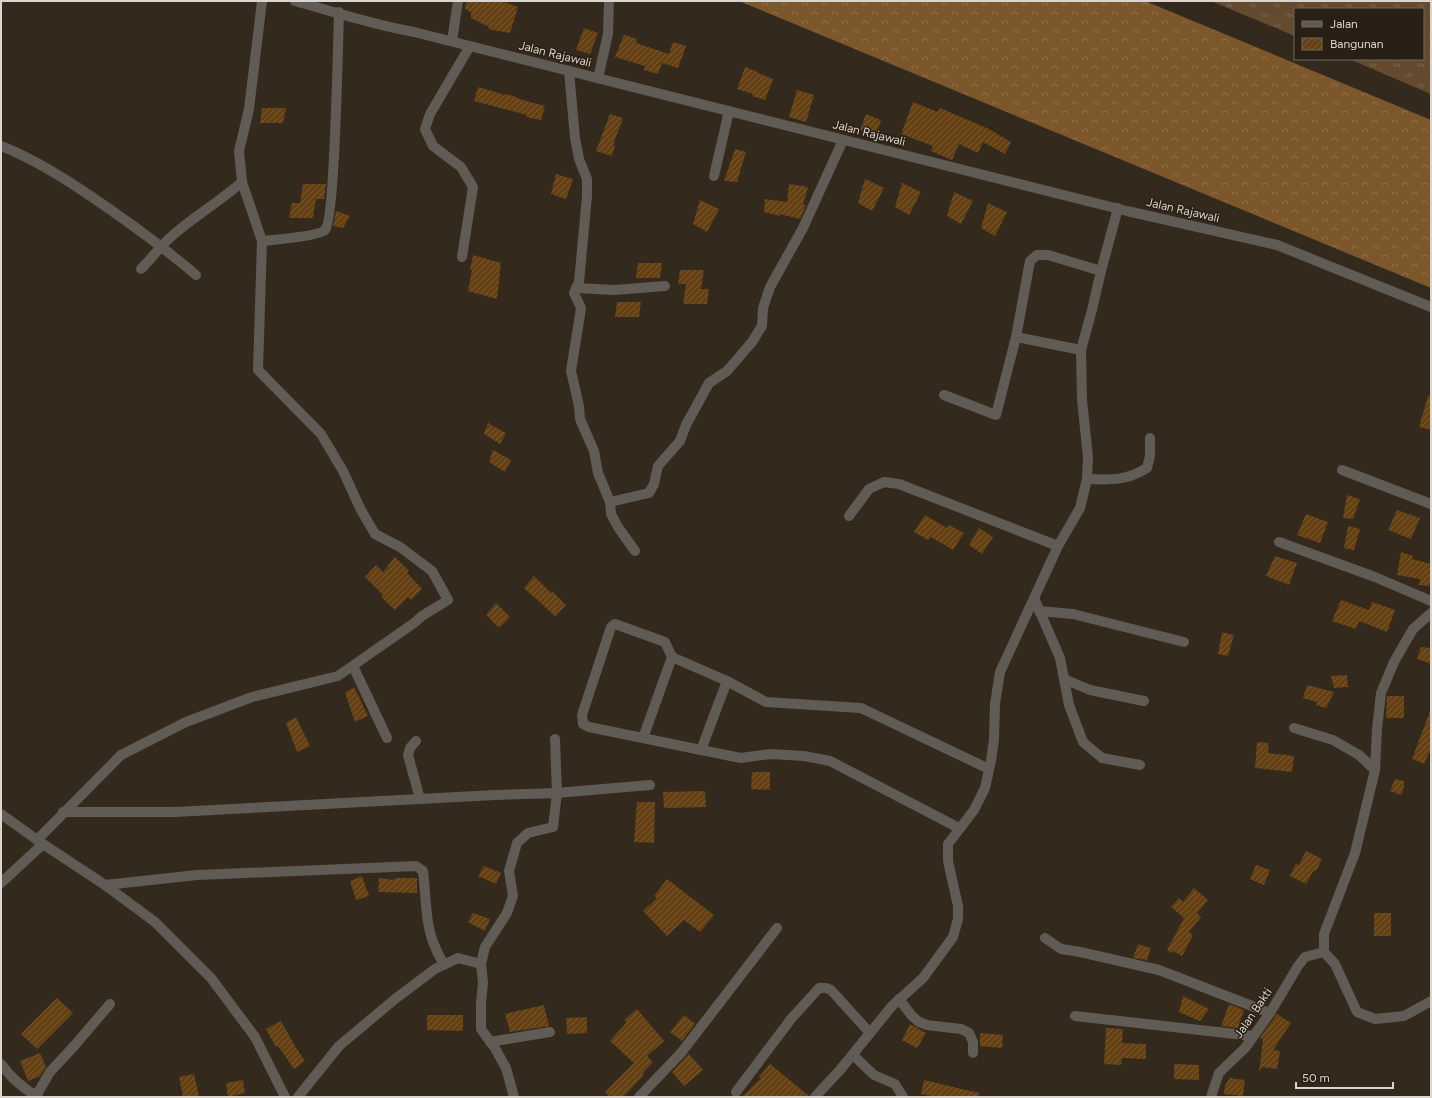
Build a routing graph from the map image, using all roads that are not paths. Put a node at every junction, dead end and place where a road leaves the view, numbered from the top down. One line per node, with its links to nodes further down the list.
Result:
1 (262, 1): 14 (street)
2 (295, 1): 5 (street, Jalan Rajawali)
3 (458, 1): 6 (street)
4 (610, 1): 9 (street)
5 (338, 12): 6 (street, Jalan Rajawali); 16 (street)
6 (452, 41): 7 (street, Jalan Rajawali)
7 (470, 46): 8 (street, Jalan Rajawali); 18 (street)
8 (569, 71): 9 (street, Jalan Rajawali); 23 (street)
9 (598, 78): 10 (street, Jalan Rajawali)
10 (729, 111): 11 (street, Jalan Rajawali); 13 (street)
11 (843, 140): 15 (street, Jalan Rajawali); 31 (street)
12 (1, 146): 17 (street)
13 (714, 176)
14 (242, 182): 16 (street); 17 (street)
15 (1118, 208): 20 (street); 24 (street, Jalan Rajawali)
16 (262, 241): 43 (street)
17 (162, 246): 19 (street); 21 (street)
18 (462, 257)
19 (141, 269)
20 (1101, 271): 25 (street); 26 (street)
21 (196, 275)
22 (665, 286): 23 (street)
23 (576, 288): 31 (street)
24 (1431, 307)
25 (1016, 337): 26 (street); 27 (street)
26 (1081, 350): 30 (street)
27 (944, 395)
28 (1150, 438): 30 (street)
29 (1342, 470): 32 (street)
30 (1087, 479): 35 (street)
31 (610, 502): 36 (street)
32 (1431, 504)
33 (849, 516): 35 (street)
34 (1279, 542): 38 (street)
35 (1058, 546): 37 (street)
36 (635, 551)
37 (1034, 598): 39 (street); 54 (street)
38 (1431, 601)
39 (1039, 611): 41 (street); 44 (street)
40 (1431, 613): 55 (street)
41 (1184, 642)
42 (672, 657): 45 (street); 49 (street); 49 (street)
43 (352, 666): 48 (street); 59 (street)
44 (1064, 679): 46 (street); 53 (street)
45 (727, 681): 52 (street); 54 (street)
46 (1144, 701)
47 (1294, 728): 55 (street)
48 (387, 738)
49 (643, 738): 52 (street)
50 (555, 739): 57 (street)
51 (416, 742): 58 (street)
52 (701, 750): 61 (street)
53 (1140, 765)
54 (990, 769): 61 (street)
55 (1375, 770): 67 (street)
56 (650, 785): 57 (street)
57 (557, 793): 58 (street); 68 (street)
58 (420, 799): 59 (street)
59 (63, 812): 62 (street)
60 (1, 814): 62 (street)
61 (959, 828): 70 (street)
62 (40, 842): 63 (street); 64 (street)
63 (1, 883)
64 (105, 885): 69 (street); 84 (street)
65 (777, 928): 87 (street)
66 (1044, 938): 73 (street)
67 (1324, 952): 71 (street); 73 (street, Jalan Bakti)
68 (480, 964): 69 (street); 78 (street)
69 (444, 965): 85 (street)
70 (900, 999): 76 (street); 79 (street)
71 (1431, 1002)
72 (110, 1004): 83 (street)
73 (1270, 1013): 77 (street, Jalan Bakti)
74 (1075, 1016): 77 (street)
75 (550, 1032): 78 (street)
76 (870, 1033): 80 (street); 82 (street)
77 (1253, 1036): 90 (street, Jalan Bakti)
78 (490, 1042): 86 (street)
79 (973, 1053)
80 (853, 1055): 88 (street); 89 (street)
81 (3, 1070): 83 (street)
82 (736, 1092)
83 (37, 1096)
84 (281, 1096)
85 (298, 1097)
86 (514, 1097)
87 (638, 1097)
88 (815, 1097)
89 (904, 1097)
90 (1210, 1097)

